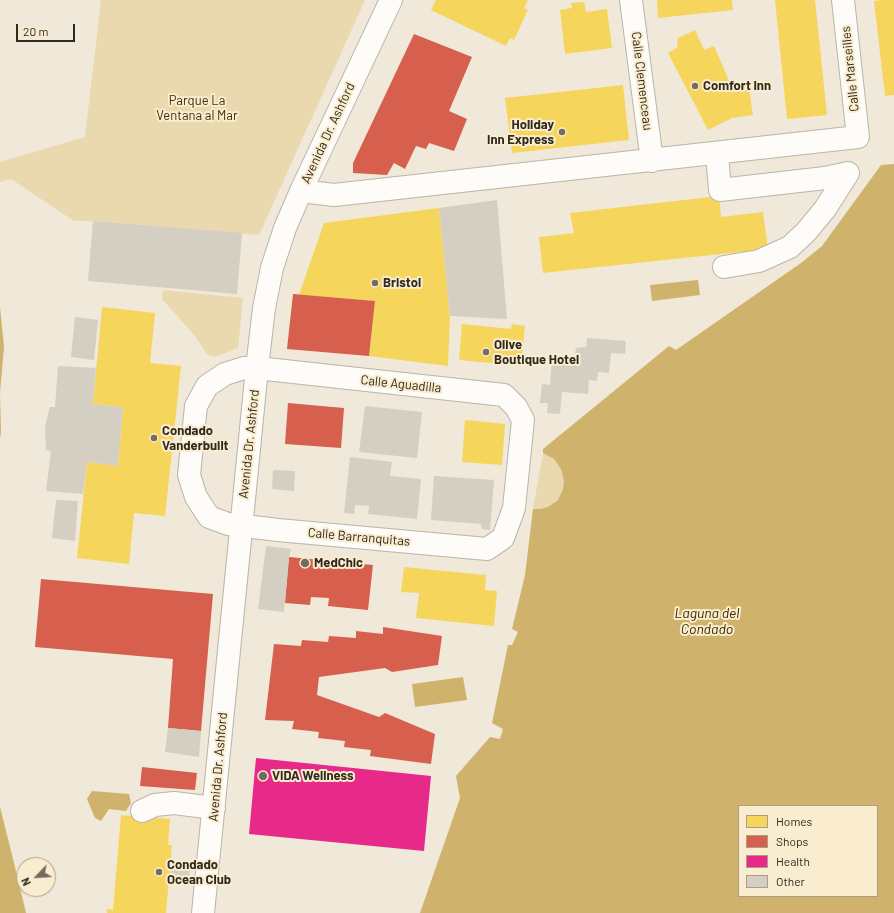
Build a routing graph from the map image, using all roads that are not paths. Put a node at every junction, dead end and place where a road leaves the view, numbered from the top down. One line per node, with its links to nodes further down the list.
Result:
1 (391, 0): 6 (street, Avenida Dr. Ashford)
2 (631, 0): 5 (street, Calle Clemenceau)
3 (843, 0): 4 (street, Calle Marseilles)
4 (717, 154): 5 (street); 7 (street)
5 (652, 161): 6 (street)
6 (301, 191): 8 (street, Avenida Dr. Ashford)
7 (724, 267)
8 (257, 368): 9 (street, Avenida Dr. Ashford); 9 (street, Calle Aguadilla); 10 (street, Calle Aguadilla)
9 (240, 525): 10 (street, Calle Barranquitas); 11 (street, Avenida Dr. Ashford)
10 (478, 548)
11 (214, 808): 12 (street); 13 (street, Avenida Dr. Ashford)
12 (142, 811)
13 (203, 913)

